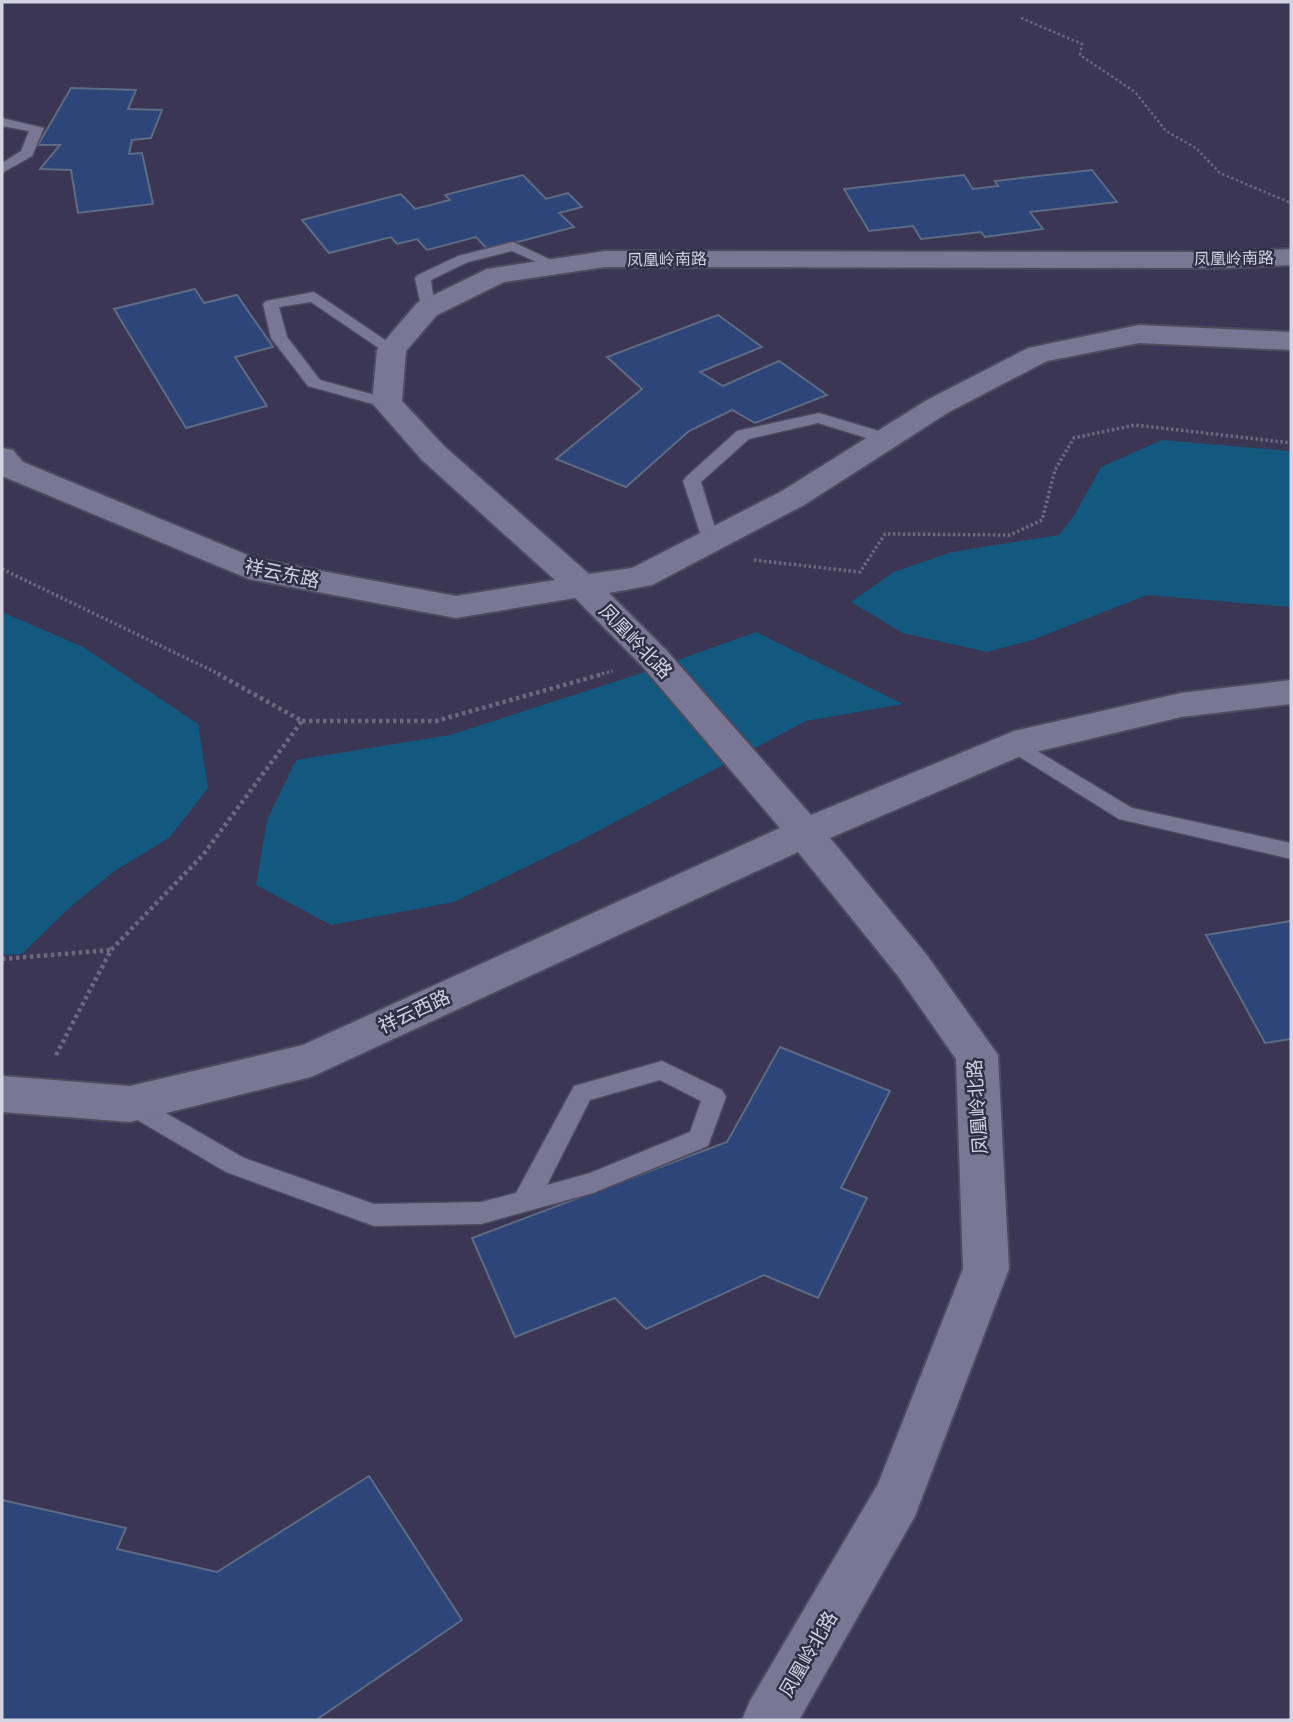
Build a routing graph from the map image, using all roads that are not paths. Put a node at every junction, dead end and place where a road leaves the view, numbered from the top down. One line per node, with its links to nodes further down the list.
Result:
1 (2, 122): 2 (lane)
2 (2, 169)
3 (1291, 257): 5 (street, 凤凰岭南路)
4 (1291, 341): 7 (street, 祥云东路)
5 (392, 350): 6 (street); 6 (lane)
6 (387, 404): 10 (street)
7 (886, 439): 9 (street, 祥云东路); 9 (lane)
8 (2, 457): 10 (street, 祥云东路)
9 (701, 546): 10 (street, 祥云东路)
10 (582, 586): 13 (street, 凤凰岭北路)
11 (1291, 692): 12 (street, 祥云西路)
12 (1014, 744): 13 (street, 祥云西路); 14 (lane)
13 (804, 834): 16 (street, 祥云西路); 18 (street, 凤凰岭北路)
14 (1291, 851)
15 (18, 1095): 16 (street, 祥云西路)
16 (130, 1104): 17 (lane)
17 (524, 1202): 17 (lane)
18 (769, 1720)

